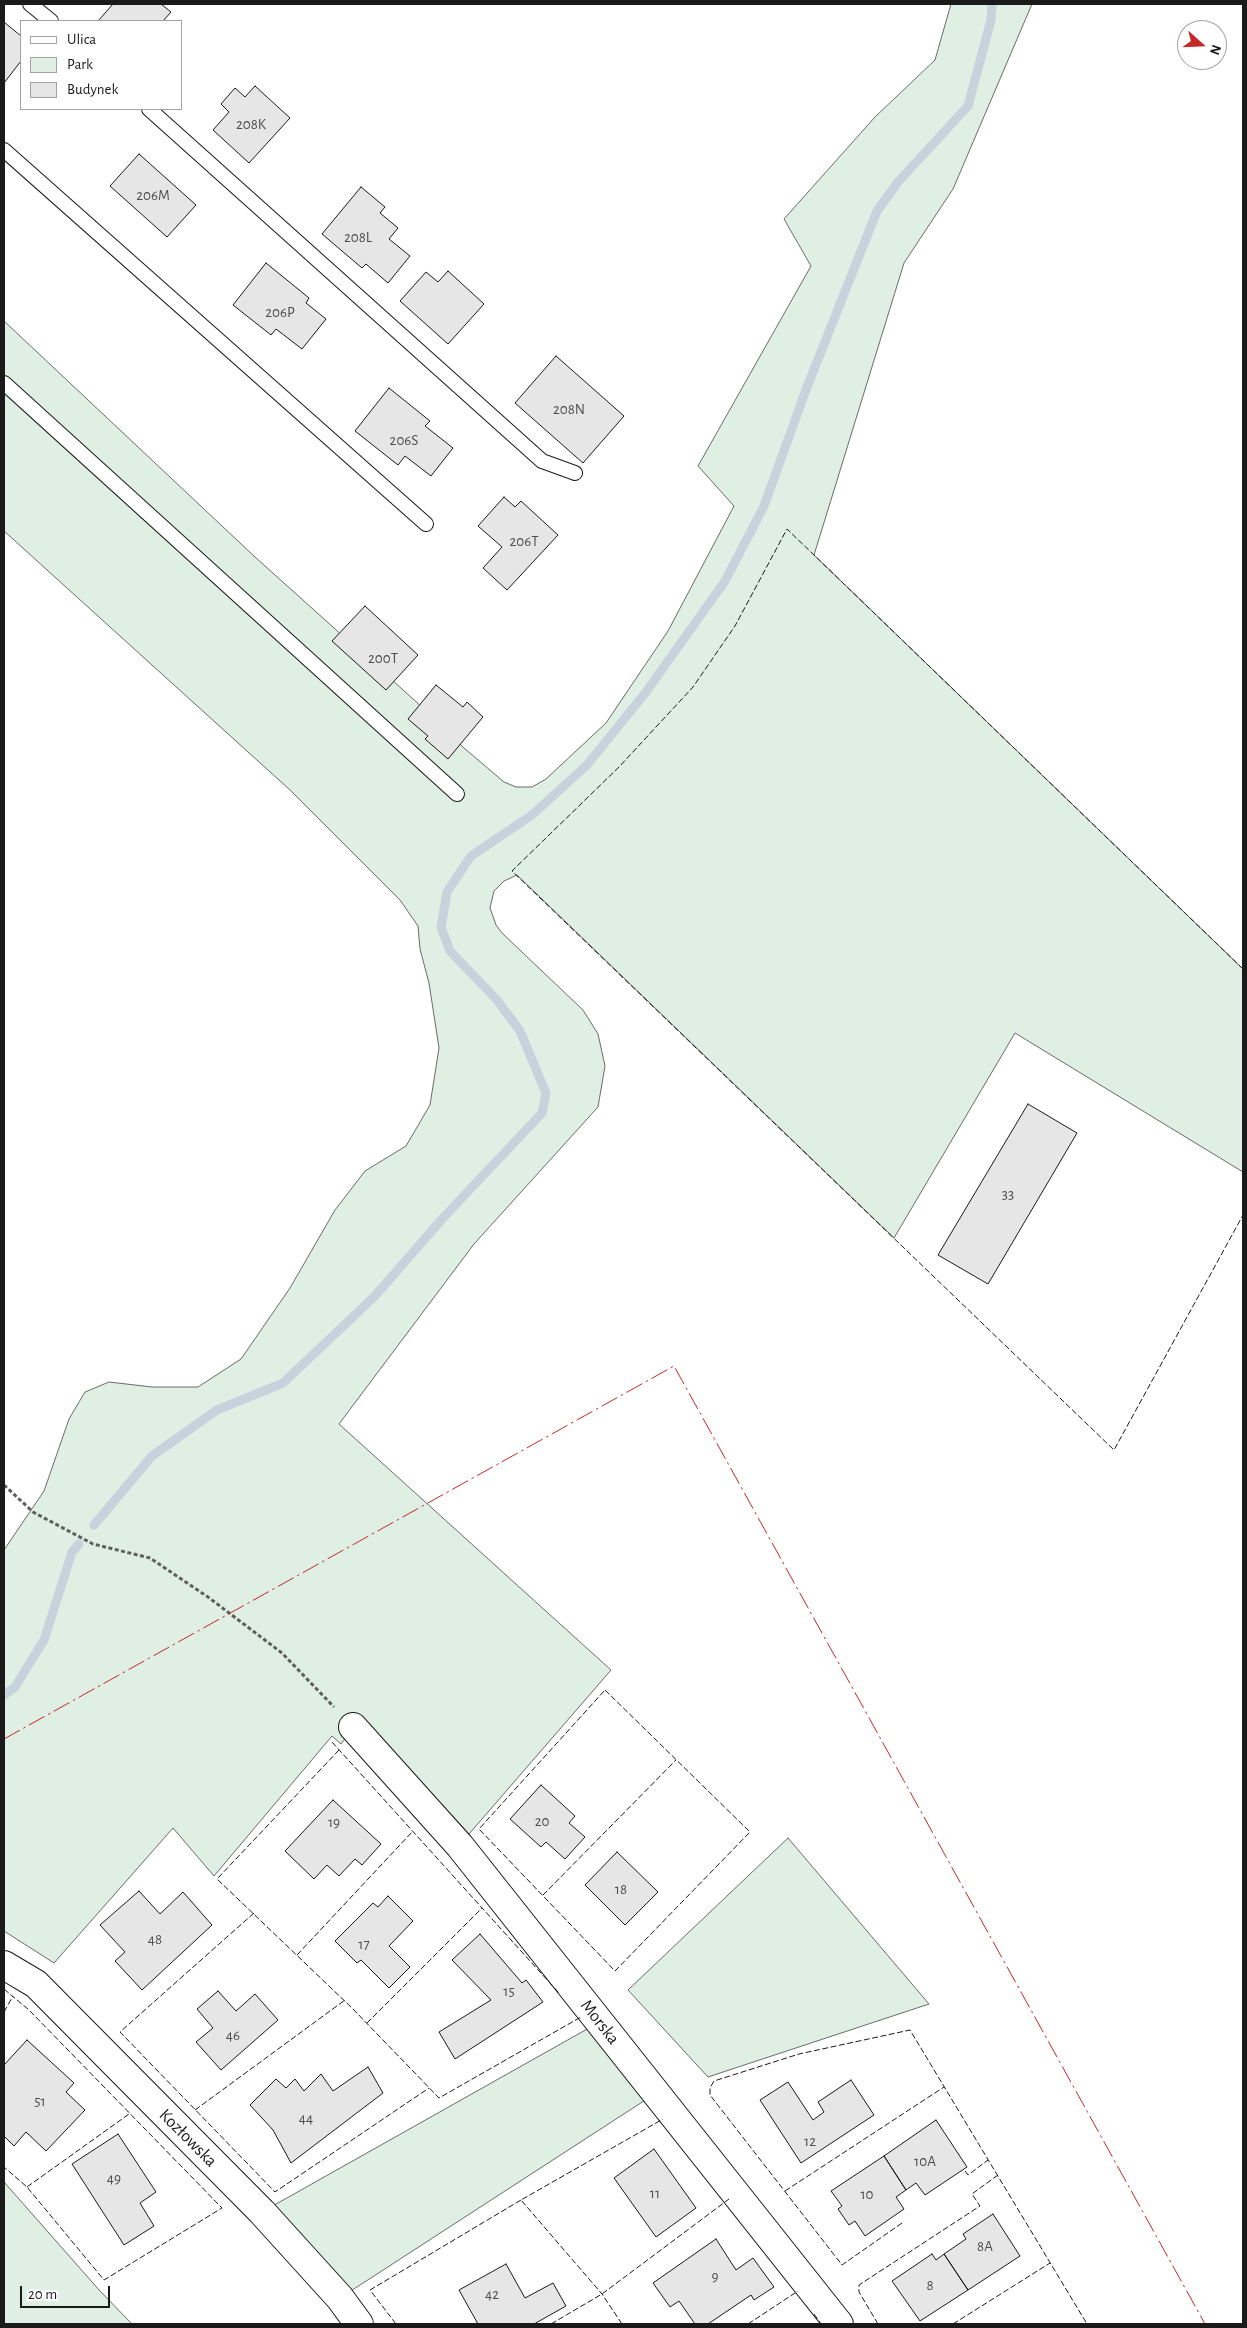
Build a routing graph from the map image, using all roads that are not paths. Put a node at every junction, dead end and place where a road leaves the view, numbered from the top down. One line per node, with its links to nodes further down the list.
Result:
1 (30, 4): 2 (lane)
2 (50, 20)
3 (150, 110): 6 (lane)
4 (4, 150): 7 (lane)
5 (4, 383): 8 (lane)
6 (575, 473)
7 (426, 524)
8 (457, 794)
9 (353, 1727): 12 (street, Morska)
10 (4, 1965): 11 (street, Kozłowska)
11 (359, 2324)
12 (840, 2324)

